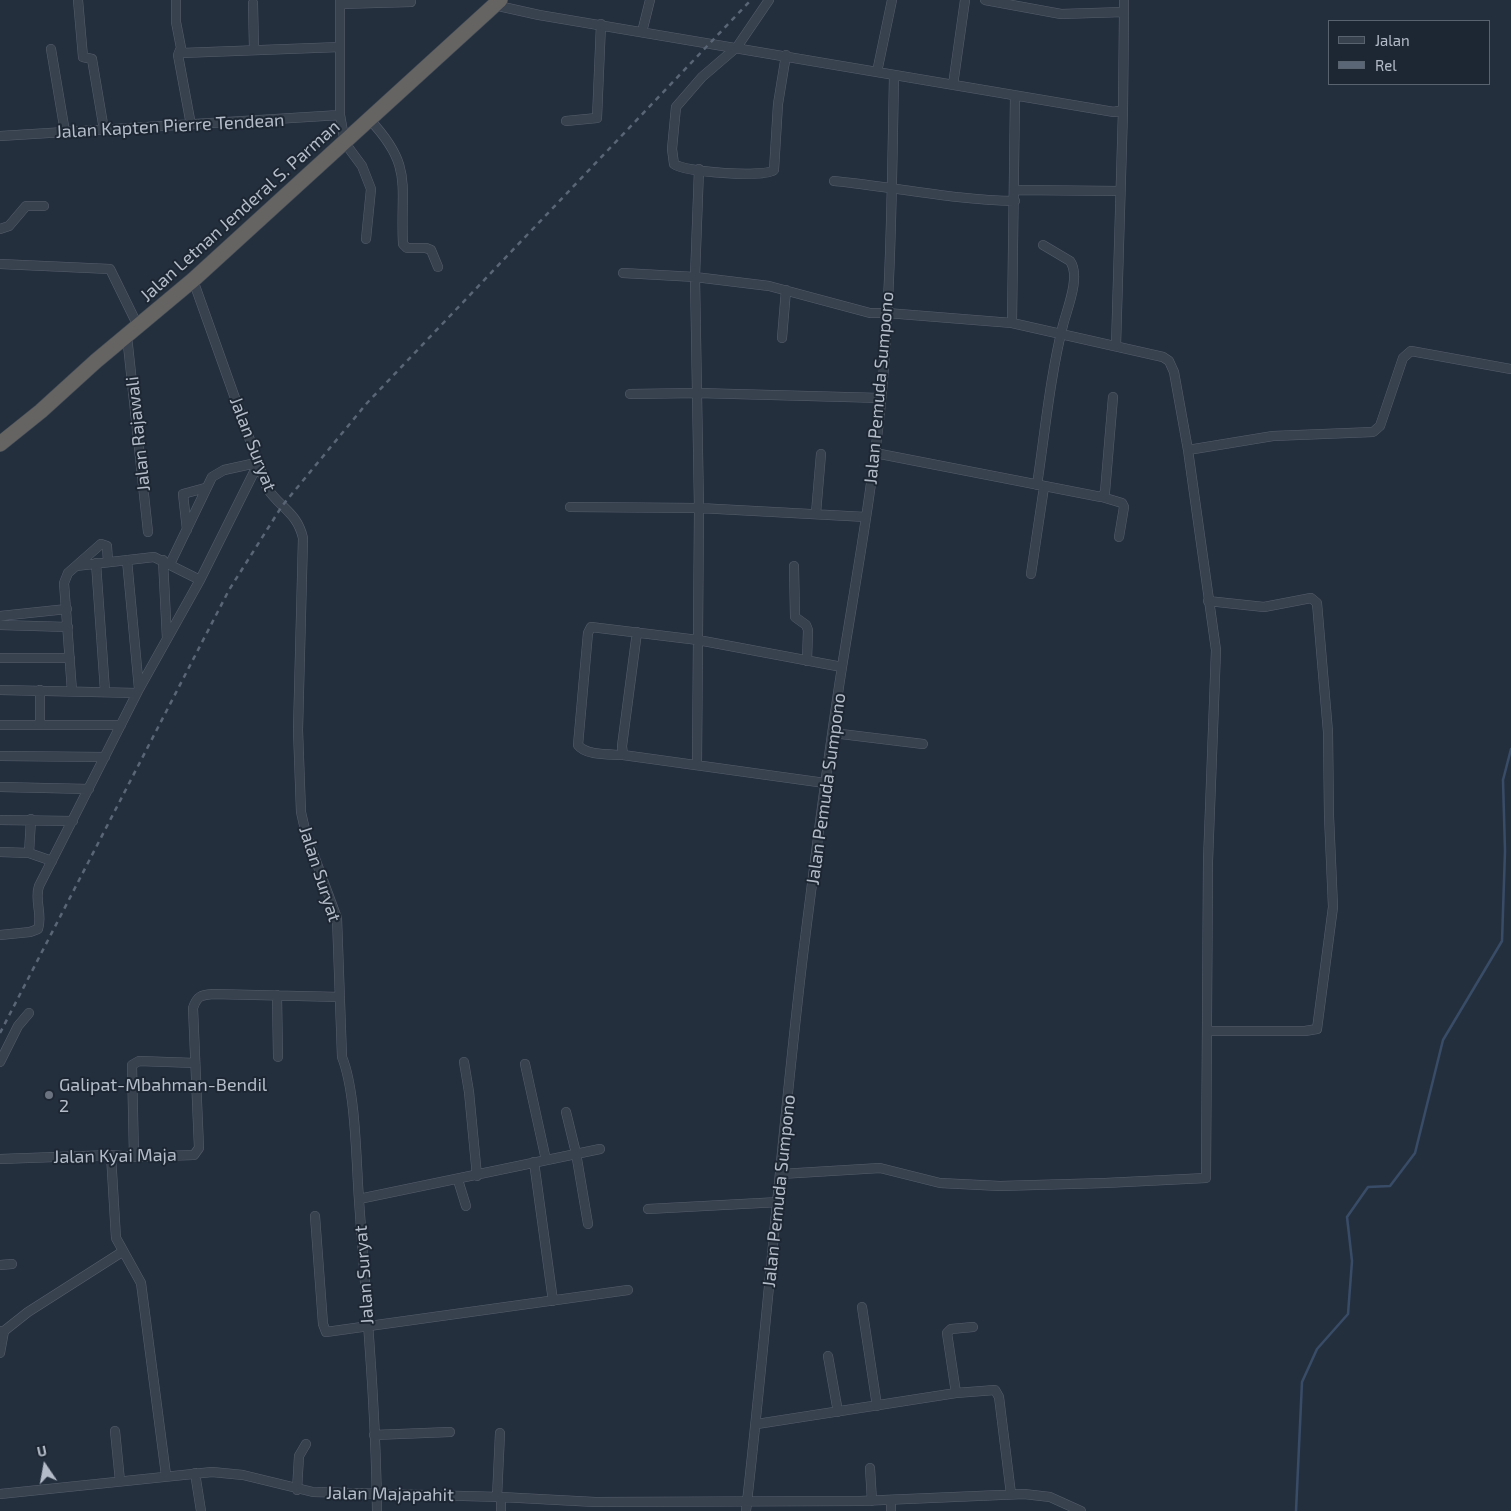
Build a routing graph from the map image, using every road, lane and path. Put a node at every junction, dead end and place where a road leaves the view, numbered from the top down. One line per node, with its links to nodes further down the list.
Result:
1 (78, 0): 32 (street)
2 (176, 0): 21 (street)
3 (650, 0): 16 (street)
4 (769, 0): 18 (street)
5 (892, 0): 23 (street)
6 (964, 0): 25 (street)
7 (985, 0): 13 (street)
8 (1124, 0): 14 (street)
9 (340, 2): 10 (street); 17 (street)
10 (411, 2)
11 (253, 3): 20 (street)
12 (497, 3): 15 (street); 29 (highway, Jalan Letnan Jenderal S. Parman)
13 (1021, 3): 14 (street)
14 (1124, 12): 27 (street)
15 (601, 24): 16 (street); 30 (street)
16 (642, 32): 18 (street)
17 (340, 47): 20 (street); 28 (street)
18 (737, 47): 22 (street); 36 (street)
19 (51, 49): 33 (street)
20 (254, 49): 21 (street)
21 (180, 50): 31 (street)
22 (786, 55): 23 (street); 36 (street)
23 (877, 72): 24 (street)
24 (894, 75): 25 (street); 38 (street, Jalan Pemuda Sumpono)
25 (953, 84): 26 (street)
26 (1015, 94): 27 (street); 39 (street)
27 (1123, 110): 40 (street)
28 (340, 115): 31 (street, Jalan Kapten Pierre Tendean); 35 (street)
29 (370, 120): 35 (highway, Jalan Letnan Jenderal S. Parman); 47 (street)
30 (566, 120)
31 (191, 125): 32 (street, Jalan Kapten Pierre Tendean)
32 (104, 130): 33 (street, Jalan Kapten Pierre Tendean)
33 (65, 132): 34 (street, Jalan Kapten Pierre Tendean)
34 (0, 136)
35 (345, 143): 44 (street); 50 (highway, Jalan Letnan Jenderal S. Parman)
36 (699, 169): 49 (street)
37 (834, 181): 38 (street)
38 (892, 186): 41 (street); 52 (street, Jalan Pemuda Sumpono)
39 (1016, 190): 40 (street); 41 (street)
40 (1120, 191): 57 (street)
41 (1015, 201): 53 (street)
42 (44, 206): 43 (street)
43 (0, 229)
44 (366, 239)
45 (1043, 245): 55 (street)
46 (0, 264): 54 (street, Jalan Rajawali)
47 (438, 267)
48 (623, 273): 49 (street)
49 (694, 277): 51 (street); 59 (street)
50 (193, 280): 54 (highway, Jalan Letnan Jenderal S. Parman); 67 (street, Jalan Suryat)
51 (786, 290): 52 (street); 56 (street)
52 (887, 313): 53 (street); 62 (street, Jalan Pemuda Sumpono)
53 (1012, 323): 55 (street)
54 (133, 331): 63 (highway, Jalan Letnan Jenderal S. Parman); 76 (street, Jalan Rajawali)
55 (1061, 334): 57 (street); 68 (street)
56 (782, 338)
57 (1116, 346): 64 (street)
58 (1511, 369): 64 (street)
59 (698, 393): 60 (street); 62 (street); 72 (street)
60 (630, 394)
61 (1113, 397): 70 (street)
62 (881, 398): 66 (street, Jalan Pemuda Sumpono)
63 (0, 444)
64 (1188, 450): 86 (street)
65 (821, 454): 73 (street)
66 (875, 454): 68 (street); 74 (street, Jalan Pemuda Sumpono)
67 (257, 464): 69 (street); 85 (street); 123 (street, Jalan Suryat)
68 (1041, 486): 70 (street); 84 (street)
69 (205, 488): 75 (street); 75 (street)
70 (1102, 496): 77 (street)
71 (570, 506): 72 (street)
72 (699, 508): 73 (street); 93 (street)
73 (816, 513): 74 (street)
74 (866, 517): 97 (street, Jalan Pemuda Sumpono)
75 (187, 531): 80 (street)
76 (148, 532)
77 (1120, 537)
78 (127, 560): 79 (street); 80 (street); 102 (street)
79 (108, 562): 81 (street); 82 (street)
80 (166, 562): 85 (street); 92 (street)
81 (96, 563): 82 (street); 101 (street)
82 (76, 566): 87 (street)
83 (794, 566): 96 (street)
84 (1031, 574)
85 (200, 580): 92 (street)
86 (1208, 601): 125 (street); 125 (street)
87 (66, 609): 88 (street); 90 (street)
88 (0, 616)
89 (0, 625): 90 (street)
90 (68, 627): 95 (street)
91 (637, 632): 93 (street); 108 (street); 108 (street)
92 (167, 639): 102 (street)
93 (698, 640): 96 (street); 111 (street)
94 (0, 658): 95 (street)
95 (70, 658): 100 (street)
96 (807, 661): 97 (street)
97 (842, 667): 106 (street, Jalan Pemuda Sumpono)
98 (0, 690): 99 (street)
99 (40, 690): 100 (street); 103 (street)
100 (72, 691): 101 (street)
101 (105, 691): 102 (street)
102 (138, 691): 105 (street)
103 (40, 724): 104 (street); 105 (street)
104 (0, 725)
105 (121, 726): 110 (street)
106 (833, 733): 107 (street); 112 (street, Jalan Pemuda Sumpono)
107 (923, 744)
108 (623, 754): 111 (street)
109 (0, 756): 110 (street)
110 (105, 757): 114 (street)
111 (697, 766): 112 (street)
112 (825, 783): 139 (street, Jalan Pemuda Sumpono)
113 (0, 787): 114 (street)
114 (89, 789): 117 (street)
115 (31, 819): 116 (street); 117 (street); 119 (street)
116 (0, 820)
117 (73, 821): 120 (street)
118 (0, 852): 119 (street)
119 (29, 852): 120 (street)
120 (52, 861): 121 (street)
121 (0, 935)
122 (277, 995): 123 (street, Jalan Kyai Maja); 126 (street); 128 (street, Jalan Kyai Maja)
123 (340, 997): 142 (street, Jalan Suryat)
124 (29, 1013): 127 (street)
125 (1208, 1031): 139 (street)
126 (278, 1058)
127 (0, 1062)
128 (195, 1062): 135 (street, Jalan Kyai Maja); 135 (street)
129 (464, 1062): 140 (street)
130 (526, 1064): 137 (street)
131 (566, 1112): 133 (street)
132 (600, 1149): 133 (street)
133 (576, 1153): 137 (street); 147 (street)
134 (111, 1155): 135 (street, Jalan Kyai Maja); 136 (street, Jalan Kyai Maja); 148 (street)
135 (134, 1157)
136 (0, 1159)
137 (546, 1160): 138 (street)
138 (534, 1162): 140 (street); 152 (street)
139 (782, 1174): 143 (street, Jalan Pemuda Sumpono)
140 (477, 1176): 141 (street)
141 (458, 1180): 142 (street); 144 (street)
142 (359, 1199): 154 (street, Jalan Suryat)
143 (778, 1202): 145 (street); 162 (street, Jalan Pemuda Sumpono)
144 (466, 1206)
145 (648, 1209)
146 (315, 1216): 154 (street)
147 (588, 1224)
148 (124, 1256): 156 (street); 170 (street)
149 (12, 1264): 150 (street)
150 (0, 1266)
151 (628, 1290): 152 (street)
152 (553, 1301): 154 (street)
153 (862, 1307): 160 (street)
154 (368, 1327): 166 (street, Jalan Suryat)
155 (973, 1327): 159 (street)
156 (2, 1331): 157 (street)
157 (0, 1353)
158 (828, 1356): 161 (street)
159 (956, 1393): 160 (street); 175 (street)
160 (877, 1406): 161 (street)
161 (838, 1412): 162 (street)
162 (757, 1424): 179 (street, Jalan Pemuda Sumpono)
163 (114, 1431): 171 (street)
164 (450, 1432): 166 (street)
165 (500, 1433): 176 (street)
166 (374, 1435): 174 (street, Jalan Suryat)
167 (306, 1444): 172 (street)
168 (870, 1468): 178 (street)
169 (196, 1473): 170 (street, Jalan Majapahit); 172 (street, Jalan Majapahit); 180 (street)
170 (166, 1475): 171 (street, Jalan Majapahit)
171 (120, 1481): 173 (street, Jalan Majapahit)
172 (296, 1490): 174 (street, Jalan Majapahit)
173 (0, 1494)
174 (377, 1494): 176 (street, Jalan Majapahit); 181 (street, Jalan Suryat)
175 (1011, 1494): 177 (street, Jalan Majapahit); 184 (street, Jalan Majapahit)
176 (499, 1497): 179 (street, Jalan Majapahit); 182 (street)
177 (891, 1500): 178 (street, Jalan Majapahit); 183 (street)
178 (872, 1501): 179 (street, Jalan Majapahit)
179 (746, 1506)
180 (201, 1511)
181 (377, 1511)
182 (501, 1511)
183 (891, 1511)
184 (1081, 1511)

